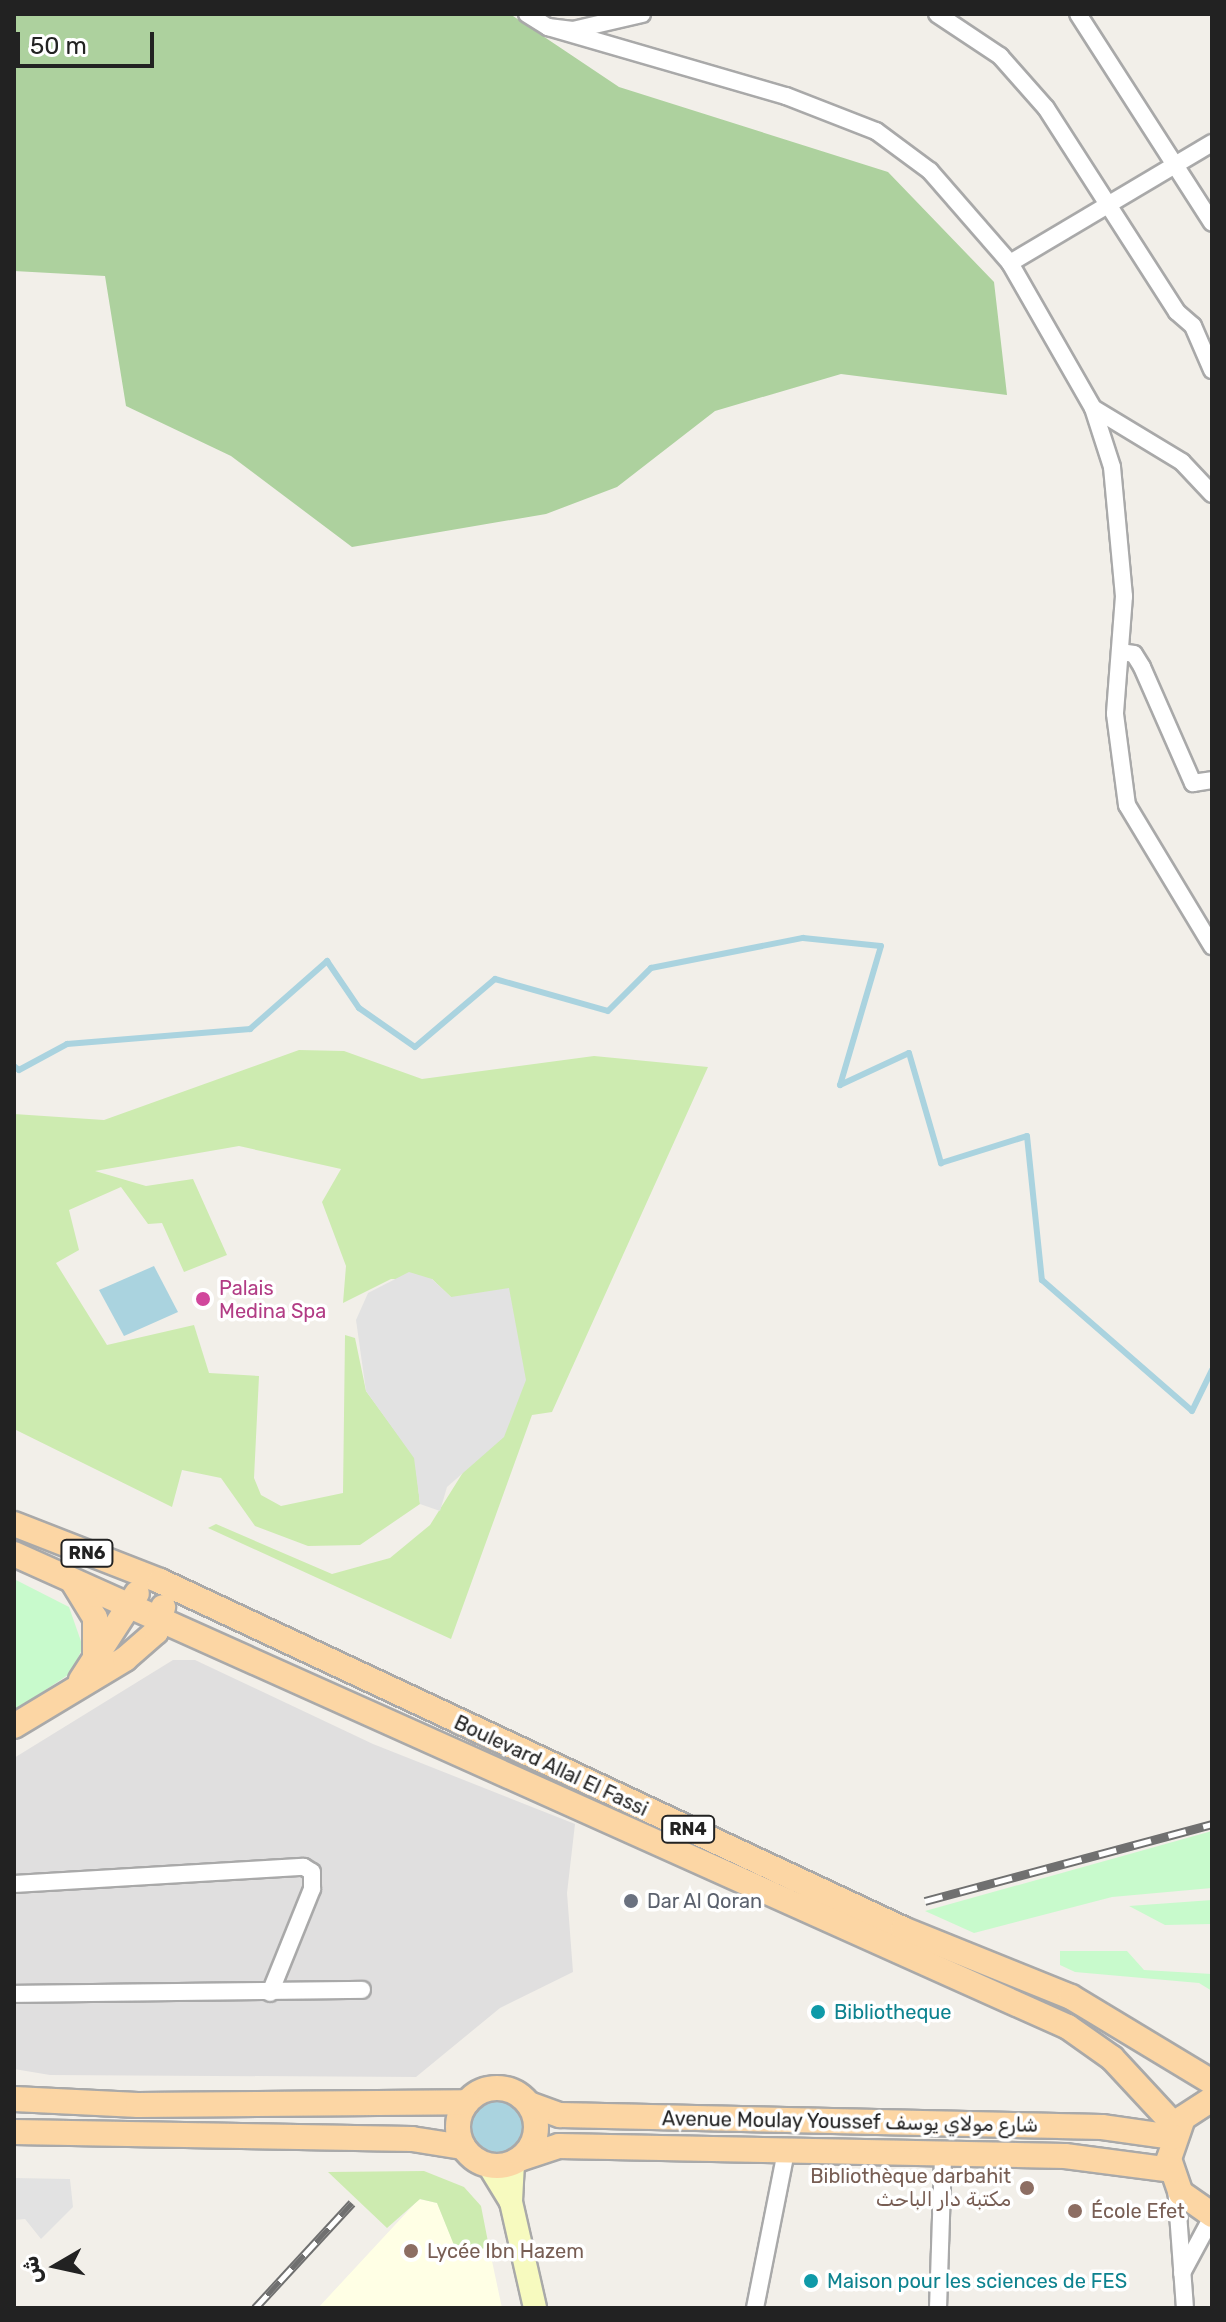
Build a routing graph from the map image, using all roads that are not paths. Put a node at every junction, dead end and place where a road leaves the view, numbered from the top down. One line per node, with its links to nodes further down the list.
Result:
1 (527, 14): 5 (street)
2 (642, 14): 5 (street)
3 (937, 14): 8 (street)
4 (1078, 14): 7 (street)
5 (548, 27): 10 (street)
6 (1212, 143): 7 (street)
7 (1172, 167): 8 (street); 9 (street)
8 (1107, 206): 10 (street); 12 (street)
9 (1212, 223)
10 (1010, 263): 14 (street)
11 (1212, 324): 12 (street)
12 (1193, 326): 13 (street)
13 (1212, 370)
14 (1093, 408): 15 (street); 16 (street)
15 (1212, 494)
16 (1120, 652): 17 (street); 18 (street)
17 (1212, 780)
18 (1212, 946)
19 (14, 1524): 22 (main road, Boulevard Allal El Fassi / RN6)
20 (14, 1554): 21 (main road, Boulevard Allal El Fassi / RN6)
21 (68, 1578): 23 (main road, Boulevard Allal El Fassi / RN6); 25 (main road)
22 (160, 1581): 23 (main road); 24 (main road); 32 (main road, Boulevard Allal El Fassi / RN4)
23 (128, 1604): 24 (main road, Boulevard Allal El Fassi / RN4); 25 (main road)
24 (161, 1619): 26 (main road); 38 (main road, Boulevard Allal El Fassi / RN4)
25 (94, 1662): 26 (main road)
26 (79, 1683): 27 (main road)
27 (14, 1726)
28 (14, 1884): 30 (street)
29 (362, 1990): 30 (street)
30 (270, 1993): 31 (street)
31 (14, 1994)
32 (1212, 2082)
33 (14, 2099): 35 (main road)
34 (1212, 2099): 38 (main road)
35 (467, 2102): 36 (main road); 39 (main road)
36 (529, 2104): 38 (main road, Avenue Moulay Youssef شارع مولاي يوسف); 42 (main road)
37 (14, 2132): 39 (main road)
38 (1175, 2132): 43 (main road)
39 (463, 2147): 42 (main road)
40 (786, 2152): 41 (main road, Avenue Moulay Youssef شارع مولاي يوسف); 42 (main road, Avenue Moulay Youssef شارع مولاي يوسف); 47 (street)
41 (943, 2155): 43 (main road, Avenue Moulay Youssef شارع مولاي يوسف); 48 (street)
42 (508, 2162): 46 (street)
43 (1173, 2177): 44 (main road); 45 (street)
44 (1212, 2216): 45 (street)
45 (1181, 2275): 49 (street)
46 (535, 2308)
47 (755, 2308)
48 (938, 2308)
49 (1185, 2308)

